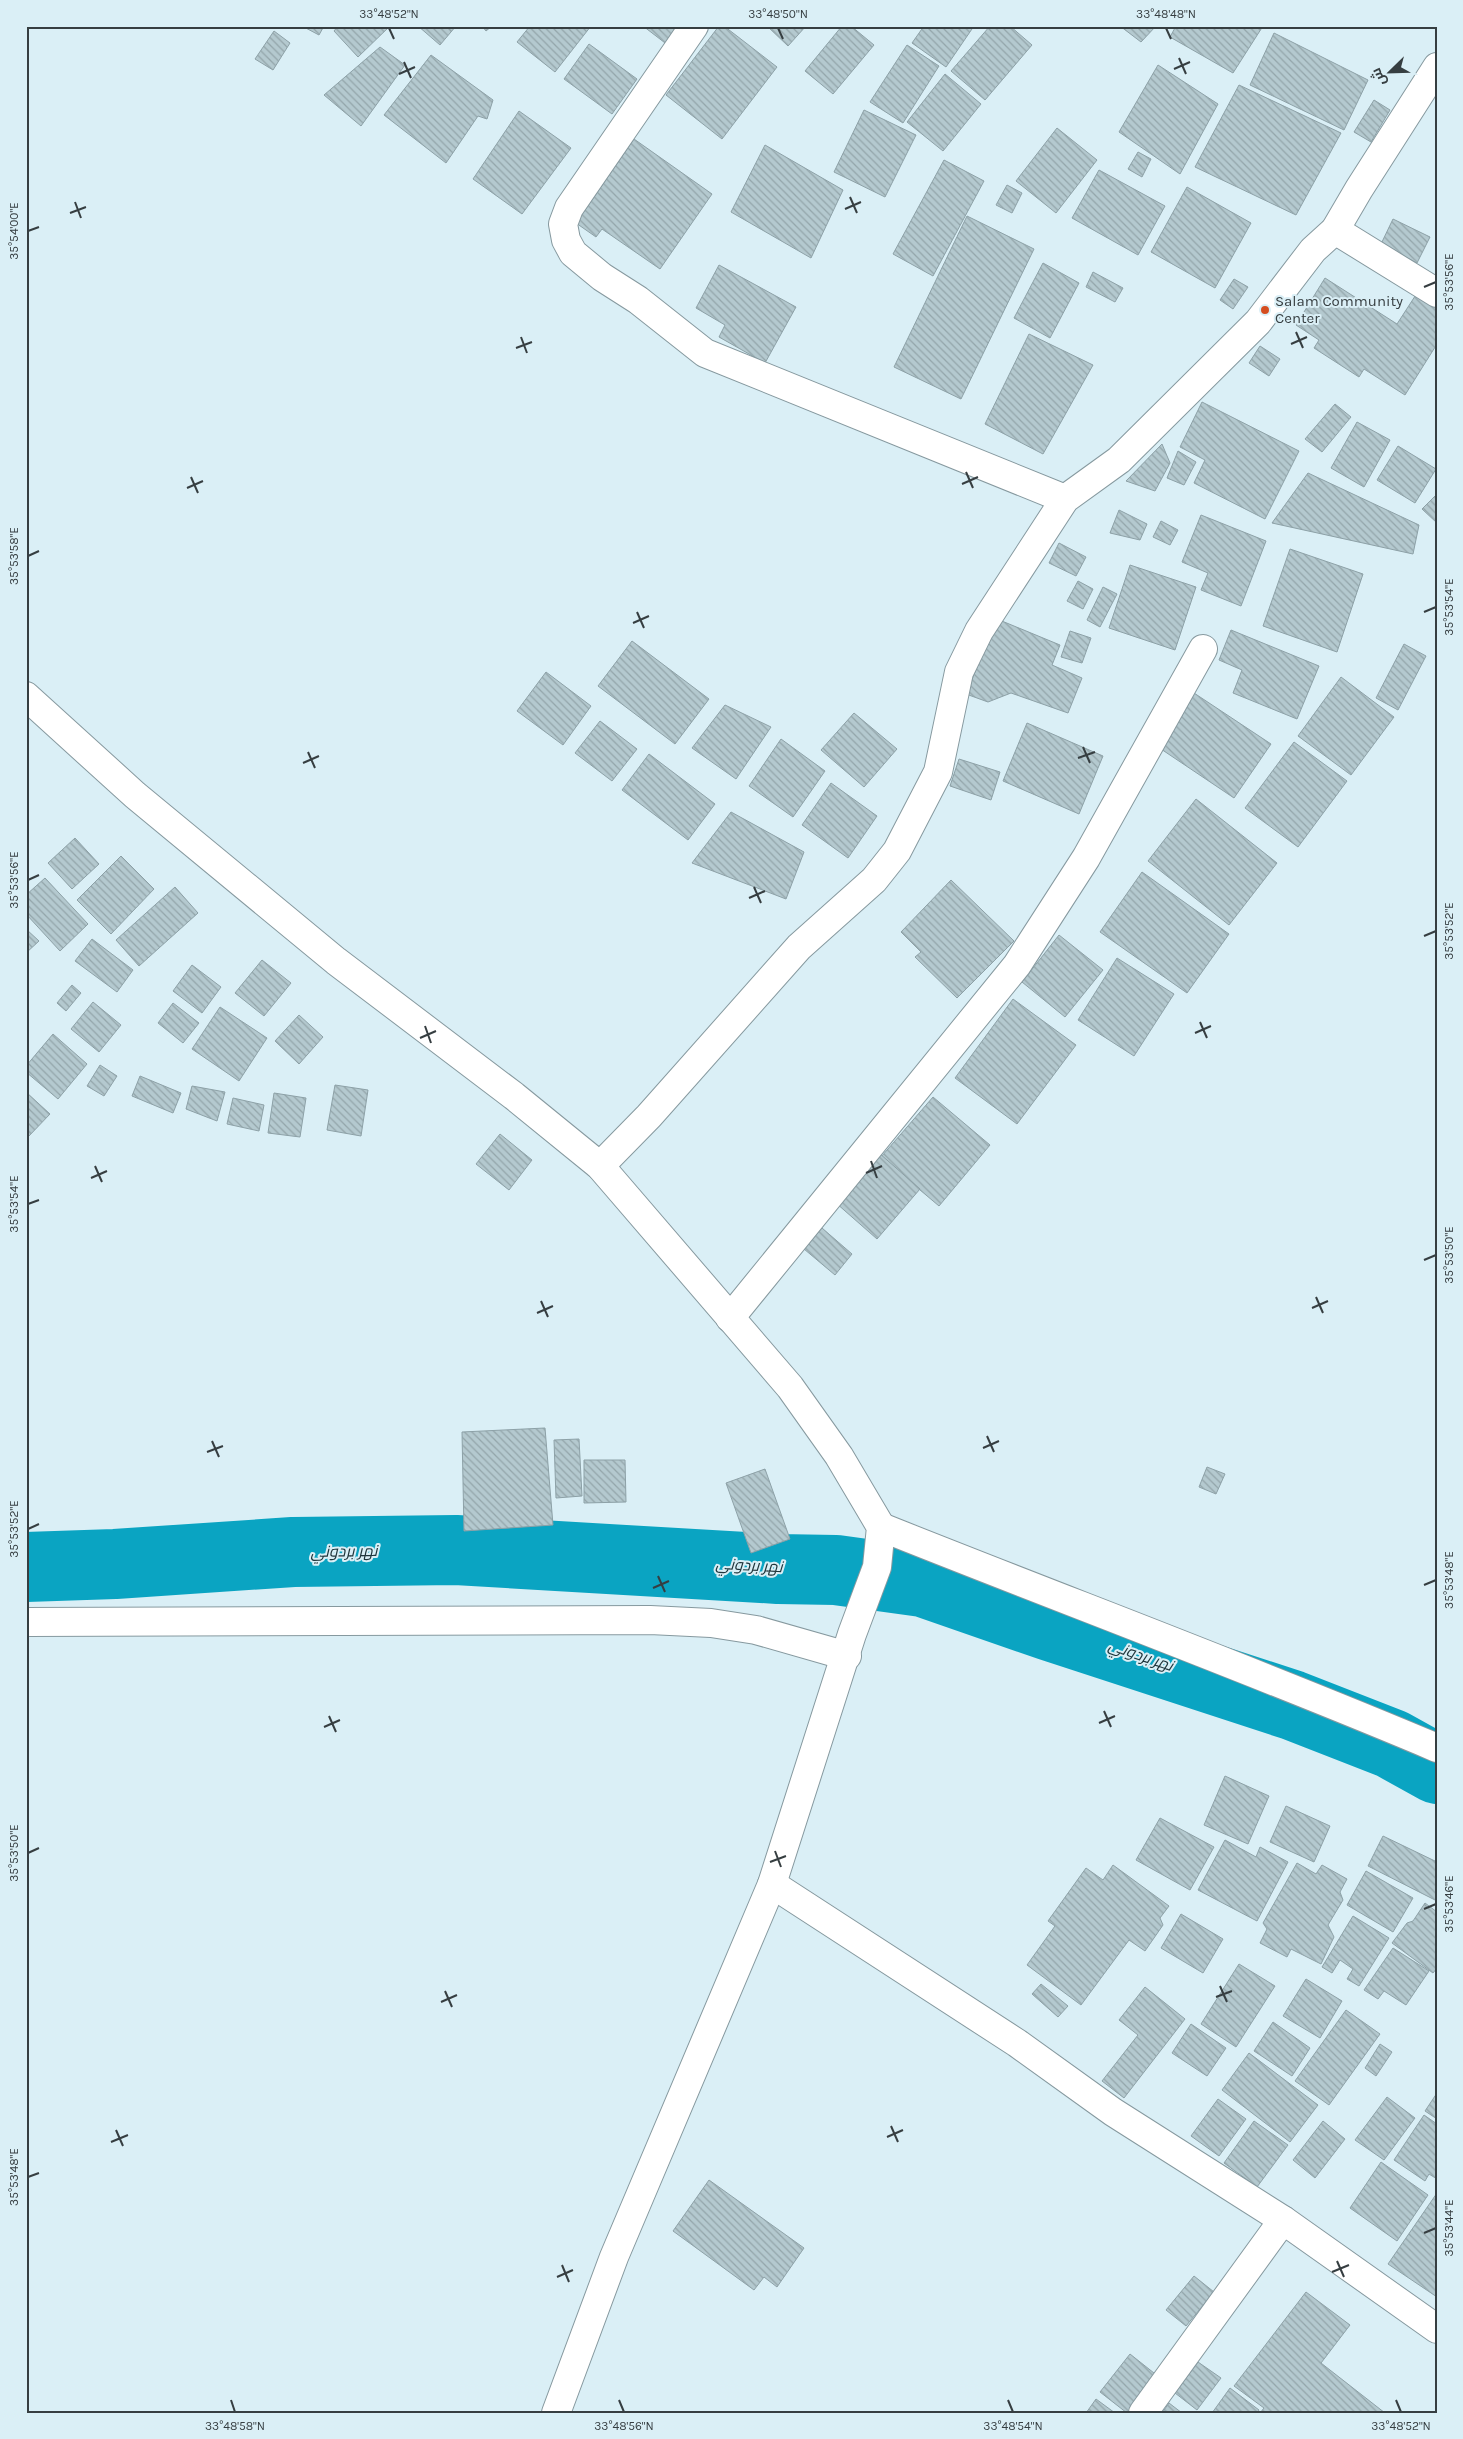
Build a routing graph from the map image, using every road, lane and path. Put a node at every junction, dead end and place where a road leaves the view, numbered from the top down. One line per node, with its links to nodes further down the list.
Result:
1 (694, 26): 5 (street)
2 (1437, 67): 3 (street)
3 (1335, 230): 4 (street); 5 (street)
4 (1437, 292)
5 (1065, 499): 8 (street)
6 (1203, 649): 9 (street)
7 (26, 696): 8 (street)
8 (600, 1166): 9 (street)
9 (730, 1318): 10 (street)
10 (881, 1527): 12 (street); 13 (street)
11 (26, 1622): 12 (street)
12 (850, 1645): 14 (street)
13 (1437, 1748)
14 (772, 1884): 15 (street); 17 (street)
15 (1283, 2220): 16 (street); 18 (street)
16 (1437, 2329)
17 (556, 2413)
18 (1143, 2413)

